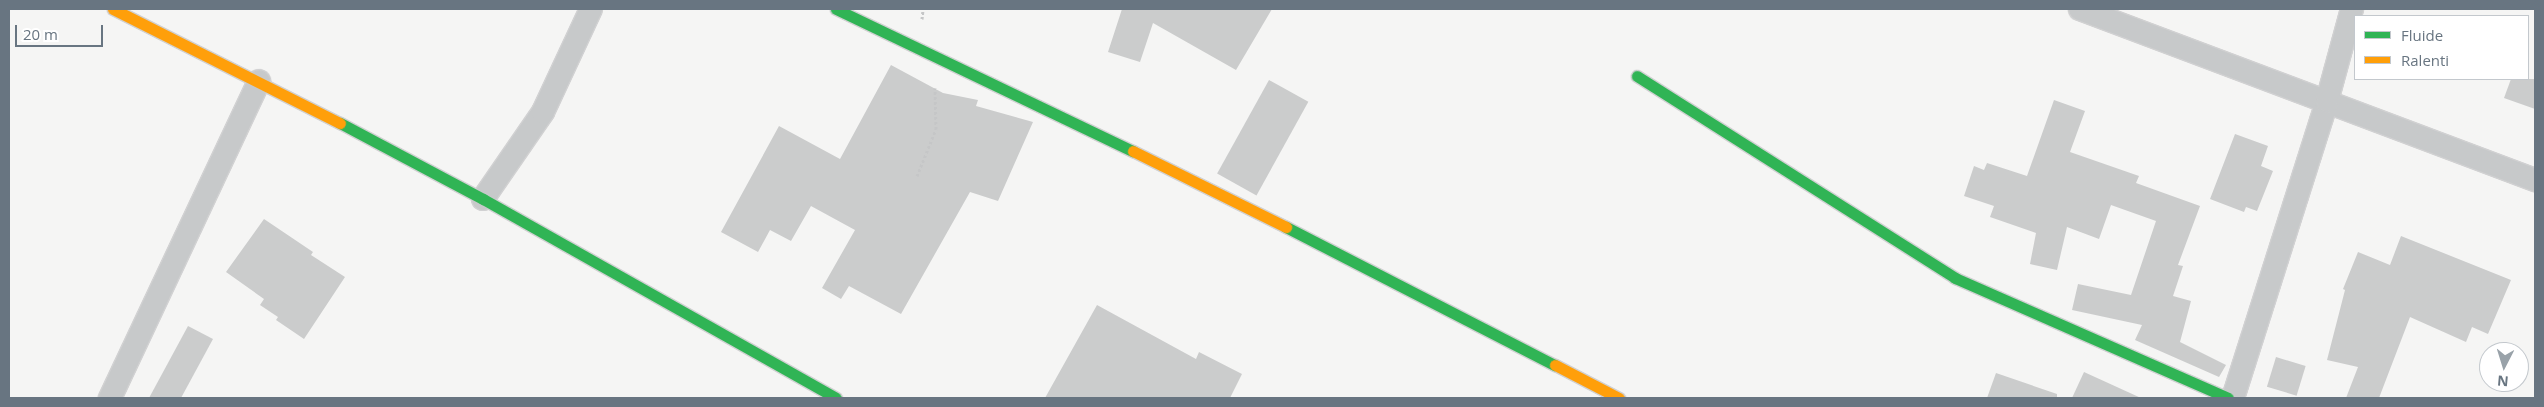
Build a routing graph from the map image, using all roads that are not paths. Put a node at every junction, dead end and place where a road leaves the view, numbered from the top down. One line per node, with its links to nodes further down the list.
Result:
1 (113, 9): 7 (street)
2 (592, 9): 10 (street)
3 (836, 9): 13 (street)
4 (2080, 9): 8 (street)
5 (2352, 9): 8 (street)
6 (1637, 76): 14 (street)
7 (260, 81): 10 (street); 11 (street)
8 (2327, 102): 9 (street); 15 (street)
9 (2535, 180)
10 (483, 199): 12 (street)
11 (110, 398)
12 (836, 398)
13 (1619, 398)
14 (2228, 398)
15 (2233, 398)

